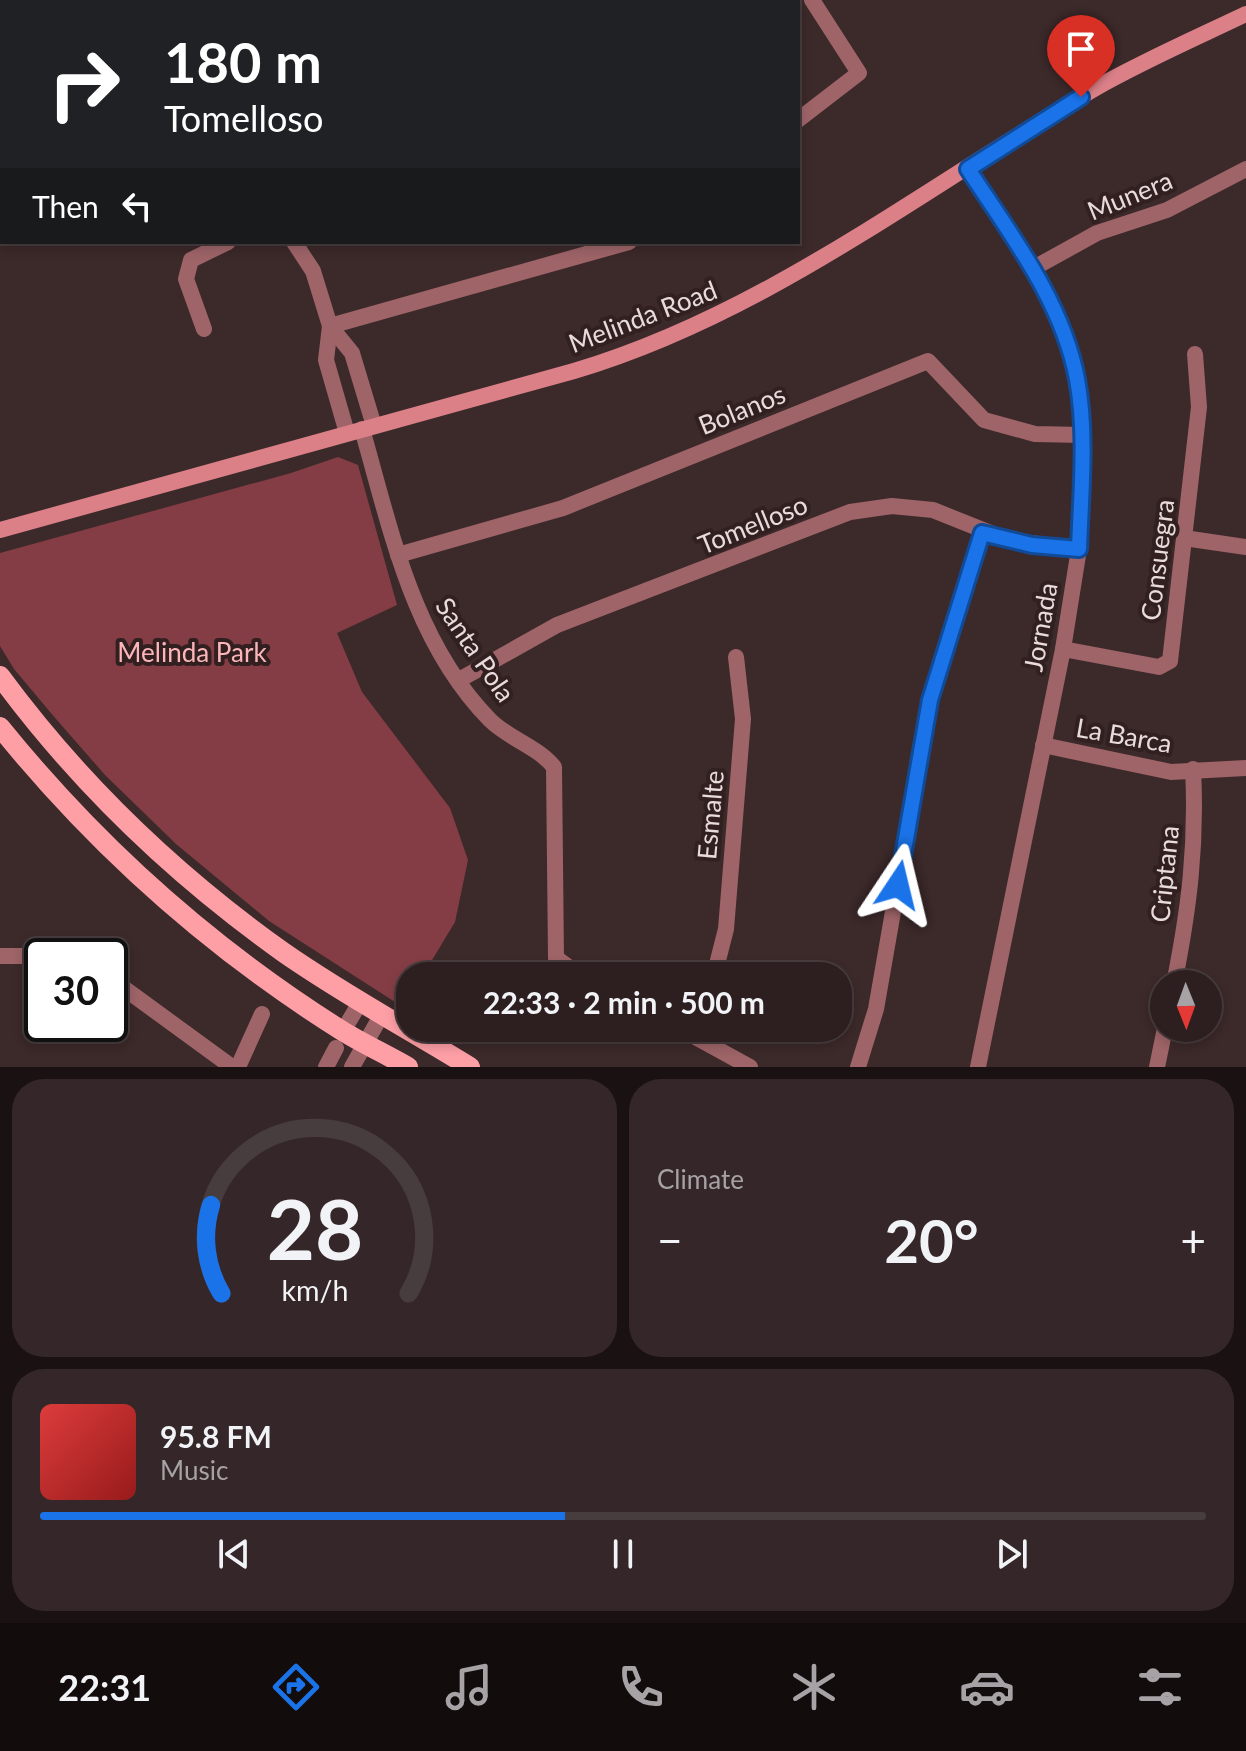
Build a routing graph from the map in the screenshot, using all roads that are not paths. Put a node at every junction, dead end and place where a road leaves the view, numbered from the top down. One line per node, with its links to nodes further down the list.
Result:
1 (812, 0): 3 (street)
2 (1246, 14): 4 (main road, Melinda Road)
3 (800, 118)
4 (968, 169): 9 (street, Jornada); 15 (main road, Melinda Road)
5 (1246, 169): 9 (street, Munera)
6 (224, 244): 11 (street)
7 (295, 244): 10 (street)
8 (622, 244): 10 (street)
9 (1032, 269): 16 (street, Jornada)
10 (330, 326): 13 (street); 14 (street)
11 (204, 329)
12 (1195, 354): 19 (street, Consuegra)
13 (355, 364): 14 (street); 15 (street)
14 (329, 371): 15 (street)
15 (361, 429): 17 (main road, Melinda Road); 22 (street, Santa Pola)
16 (1083, 435): 21 (street, Jornada); 22 (street, Bolanos)
17 (0, 530)
18 (982, 533): 21 (street, Tomelloso); 26 (street, Tomelloso); 50 (street)
19 (1184, 538): 20 (street); 23 (street, Consuegra)
20 (1246, 547)
21 (1079, 549): 23 (street, Jornada)
22 (398, 555): 26 (street, Santa Pola)
23 (1063, 649): 28 (street, Jornada)
24 (736, 657): 34 (street, Esmalte)
25 (0, 676): 37 (main road)
26 (459, 680): 33 (street, Santa Pola)
27 (0, 727): 40 (main road)
28 (1043, 745): 30 (street, La Barca); 51 (street, Jornada)
29 (1246, 768): 30 (street, La Barca)
30 (1193, 769): 35 (street, Criptana)
31 (0, 956): 32 (street)
32 (24, 956)
33 (560, 962)
34 (718, 962)
35 (1177, 970)
36 (128, 991): 44 (street)
37 (361, 1001): 39 (main road); 40 (street)
38 (262, 1014): 44 (street)
39 (382, 1014): 43 (street); 48 (main road)
40 (339, 1040): 43 (main road); 45 (street)
41 (708, 1042): 49 (street)
42 (1162, 1042): 52 (street)
43 (366, 1043): 46 (street); 47 (main road)
44 (235, 1067)
45 (326, 1067)
46 (352, 1067)
47 (408, 1067)
48 (470, 1067)
49 (750, 1067)
50 (858, 1067)
51 (978, 1067)
52 (1157, 1067)

